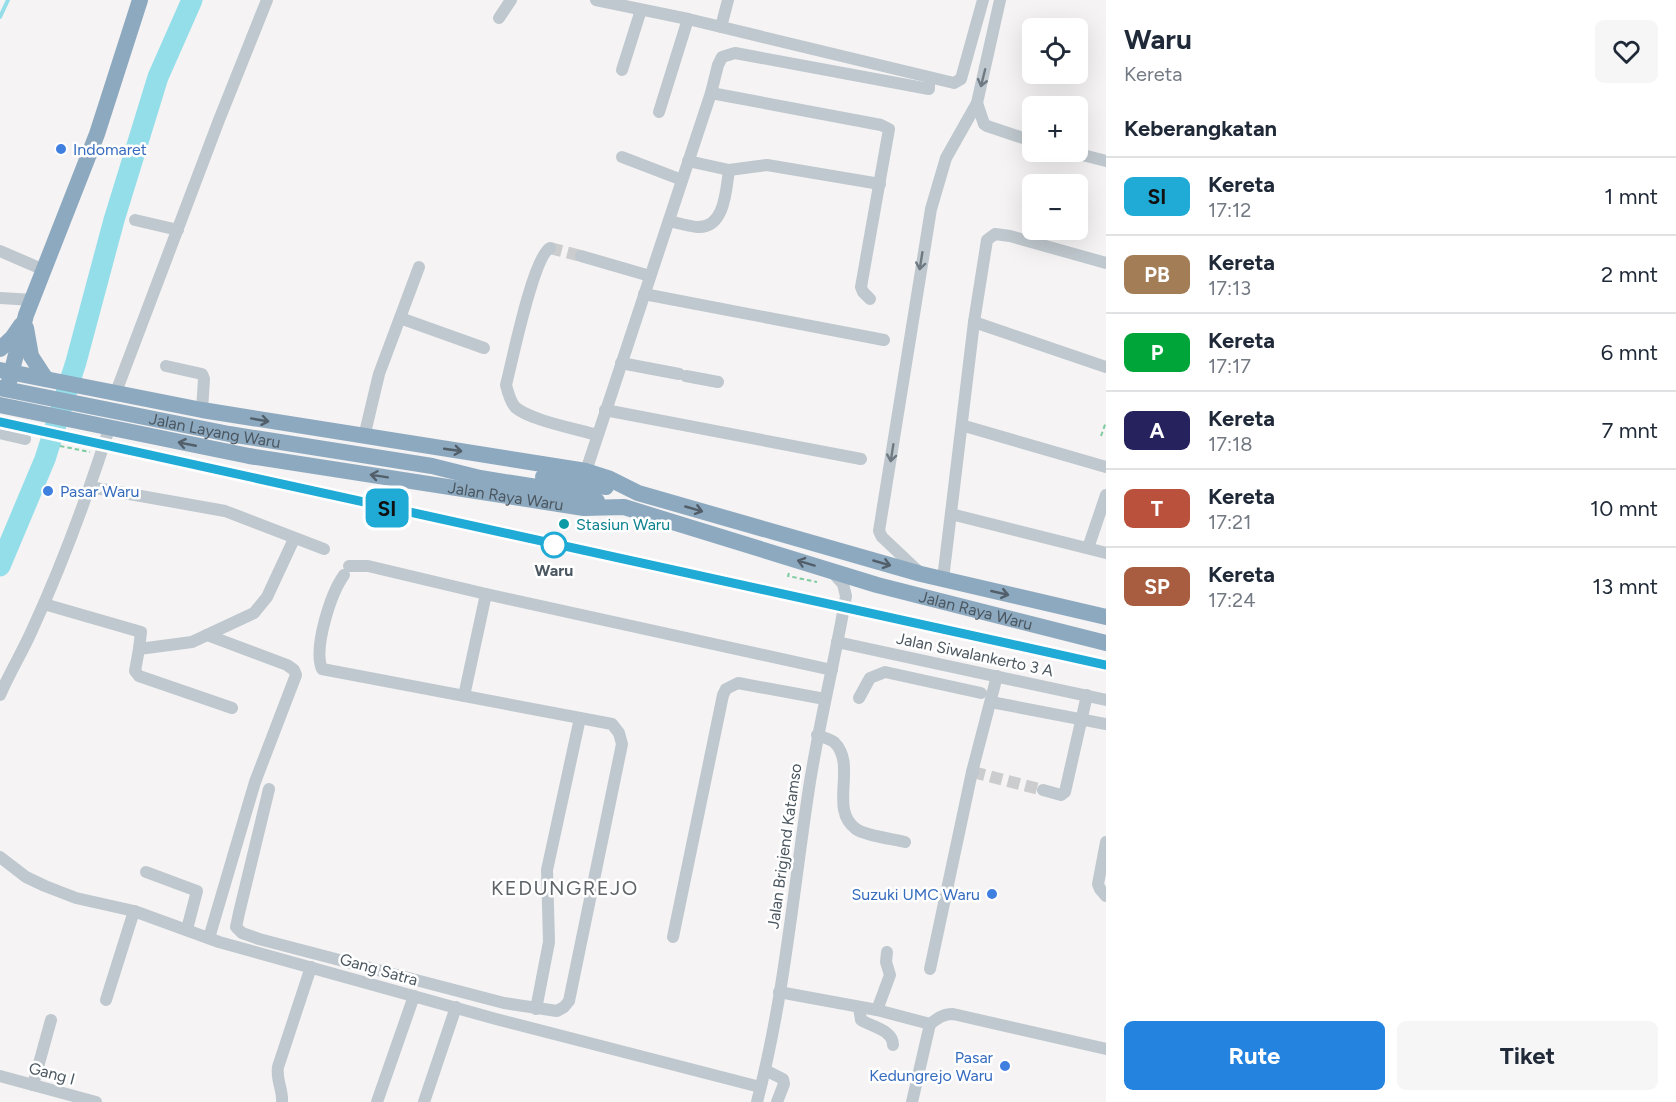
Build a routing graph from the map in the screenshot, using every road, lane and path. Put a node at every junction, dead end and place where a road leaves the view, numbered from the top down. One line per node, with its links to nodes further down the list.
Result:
1 (140, 0): 35 (highway)
2 (267, 0): 29 (street)
3 (511, 0): 9 (street)
4 (596, 0): 8 (street)
5 (728, 0): 11 (street)
6 (983, 0): 12 (street)
7 (1000, 0): 13 (street)
8 (641, 10): 10 (street); 14 (street)
9 (499, 18)
10 (688, 19): 11 (street); 18 (street)
11 (721, 27): 12 (street)
12 (975, 30): 13 (street)
13 (993, 38): 17 (street, one-way to 17)
14 (622, 70)
15 (929, 85): 16 (street)
16 (711, 93): 22 (street); 26 (street)
17 (977, 103): 19 (street); 81 (street, one-way to 81)
18 (659, 112)
19 (1022, 138)
20 (1088, 156): 23 (street)
21 (622, 157): 25 (street)
22 (688, 161): 24 (street); 25 (street)
23 (1106, 161)
24 (729, 170): 26 (street); 28 (street)
25 (682, 180): 28 (street)
26 (880, 184): 39 (street)
27 (135, 220): 29 (street)
28 (669, 221): 36 (street)
29 (178, 230): 53 (street)
30 (550, 248): 62 (street)
31 (0, 251): 35 (street)
32 (581, 256): 36 (street)
33 (1106, 263): 42 (street)
34 (419, 267): 41 (street)
35 (44, 270): 40 (highway)
36 (650, 276): 37 (street)
37 (644, 294): 43 (street); 46 (street)
38 (0, 298): 40 (street)
39 (870, 299)
40 (29, 308): 45 (highway); 49 (highway); 50 (highway)
41 (400, 318): 44 (street); 64 (street)
42 (974, 322): 48 (street); 76 (street)
43 (884, 339)
44 (484, 348)
45 (0, 349)
46 (621, 363): 51 (street); 56 (street)
47 (166, 366): 55 (street)
48 (1106, 366)
49 (6, 371): 50 (highway, Jalan Raya Waru); 54 (highway)
50 (44, 378): 53 (highway, Jalan Raya Waru); 57 (highway)
51 (718, 382)
52 (0, 388): 69 (highway, Jalan Layang Waru)
53 (116, 392): 55 (highway, Jalan Raya Waru)
54 (2, 405): 57 (highway, Jalan Raya Waru)
55 (202, 410): 64 (highway, Jalan Raya Waru, one-way to 64)
56 (605, 410): 62 (street); 68 (street)
57 (33, 412): 60 (highway, Jalan Raya Waru)
58 (1106, 422): 63 (path)
59 (968, 427): 70 (street)
60 (109, 429): 67 (street); 75 (highway, Jalan Raya Waru, one-way to 60)
61 (0, 433): 65 (street)
62 (597, 435): 71 (street)
63 (1101, 436)
64 (364, 437): 71 (highway, Jalan Raya Waru, one-way to 71)
65 (26, 439)
66 (60, 446): 67 (path)
67 (101, 455): 72 (street)
68 (861, 459)
69 (432, 466): 73 (highway, Jalan Layang Waru); 75 (highway, Jalan Layang Waru)
70 (1106, 467)
71 (586, 471): 73 (highway, Jalan Raya Waru)
72 (90, 487): 77 (street); 88 (street)
73 (638, 493): 81 (highway, Jalan Raya Waru, one-way to 81)
74 (1106, 495): 78 (street)
75 (624, 507): 83 (highway, Jalan Raya Waru, one-way to 75)
76 (951, 514): 78 (street); 84 (street)
77 (294, 538): 79 (street); 90 (street)
78 (1088, 548): 80 (street)
79 (324, 549)
80 (1106, 553)
81 (921, 574): 84 (highway, Jalan Raya Waru)
82 (788, 576): 83 (path)
83 (826, 577): 85 (highway, Jalan Raya Waru); 87 (street)
84 (943, 579): 89 (highway, Jalan Raya Waru, one-way to 89)
85 (877, 585): 87 (street); 92 (highway, Jalan Raya Waru)
86 (486, 594): 95 (street); 101 (street); 101 (street)
87 (846, 596): 91 (street, Jalan Brigjend Katamso)
88 (44, 604): 93 (street); 99 (street)
89 (1106, 617)
90 (207, 635): 93 (street); 121 (street)
91 (837, 642): 94 (street, Jalan Siwalankerto 3 A); 95 (street, Jalan Brigjend Katamso)
92 (1106, 643)
93 (139, 649): 106 (street)
94 (957, 668): 96 (street, Jalan Siwalankerto 3 A); 97 (street)
95 (832, 670): 103 (street, Jalan Brigjend Katamso)
96 (997, 676): 100 (street, Jalan Siwalankerto 3 A); 105 (street)
97 (955, 687): 98 (street); 102 (street)
98 (981, 693)
99 (0, 695)
100 (1087, 695): 104 (street, Jalan Siwalankerto 3 A); 108 (street)
101 (464, 696): 107 (street)
102 (859, 698)
103 (825, 699): 110 (street, Jalan Brigjend Katamso); 120 (street)
104 (1106, 700)
105 (991, 702): 108 (street); 124 (street)
106 (232, 708)
107 (580, 718): 130 (street); 130 (street)
108 (1082, 718): 109 (street); 112 (street)
109 (1106, 724)
110 (818, 735): 113 (street); 125 (street, Jalan Brigjend Katamso)
111 (269, 789): 130 (street)
112 (1042, 790)
113 (905, 842)
114 (1106, 842): 117 (street)
115 (0, 857): 118 (street, Gang Satra)
116 (146, 872): 119 (street)
117 (1106, 896)
118 (134, 911): 119 (street, Gang Satra); 127 (street)
119 (187, 929): 121 (street, Gang Satra)
120 (673, 937)
121 (209, 938): 123 (street, Gang Satra)
122 (887, 952): 131 (street)
123 (311, 967): 126 (street, Gang Satra); 141 (street)
124 (930, 969)
125 (779, 992): 129 (street); 136 (street, Jalan Brigjend Katamso)
126 (414, 996): 128 (street, Gang Satra); 142 (street)
127 (106, 1000)
128 (456, 1007): 139 (street, Gang Satra); 143 (street)
129 (859, 1007): 131 (street); 134 (street)
130 (536, 1009)
131 (877, 1010): 133 (street)
132 (51, 1020): 138 (street)
133 (930, 1024): 135 (street); 146 (street)
134 (893, 1045)
135 (1106, 1049)
136 (765, 1070): 139 (street, Jalan Brigjend Katamso); 145 (street)
137 (0, 1076): 138 (street, Gang I)
138 (33, 1085): 140 (street, Gang I)
139 (760, 1087): 144 (street, Jalan Brigjend Katamso)
140 (96, 1102)
141 (282, 1102)
142 (377, 1102)
143 (424, 1102)
144 (757, 1102)
145 (777, 1102)
146 (912, 1102)

